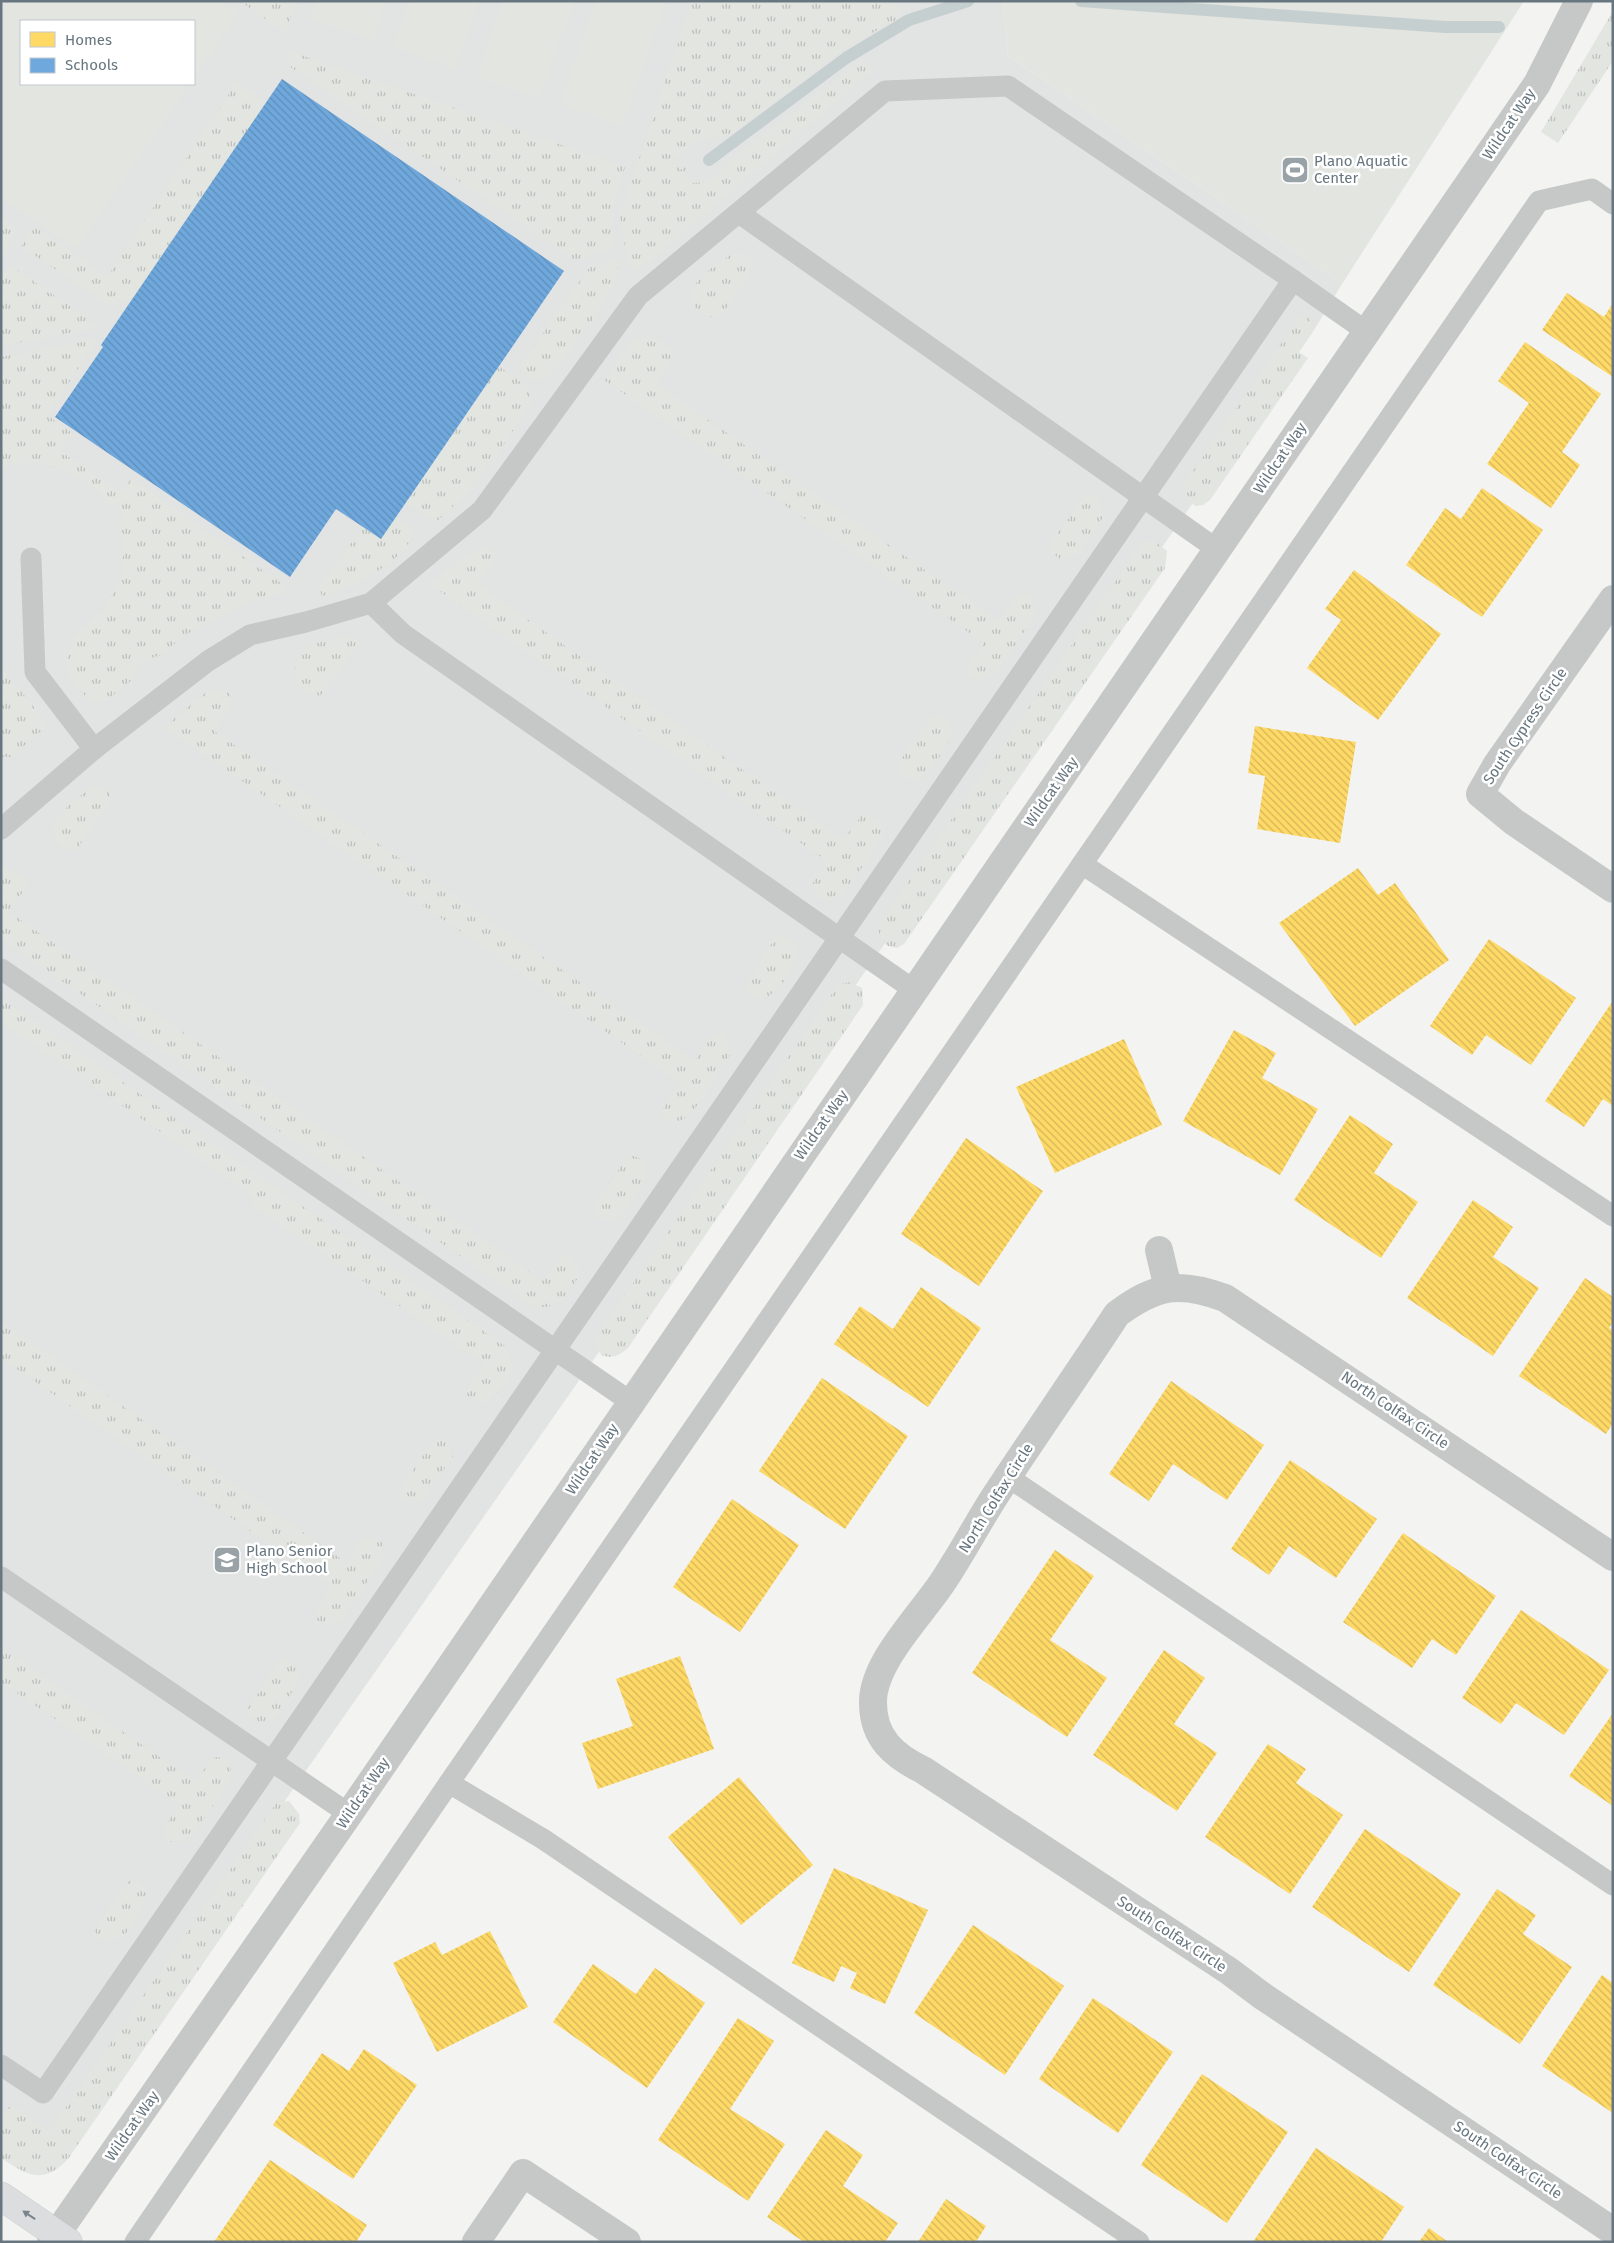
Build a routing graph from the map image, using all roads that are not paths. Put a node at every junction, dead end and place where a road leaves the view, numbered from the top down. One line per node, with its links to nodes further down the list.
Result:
1 (1579, 1): 5 (street, Wildcat Way)
2 (1613, 204): 13 (lane)
3 (739, 213): 4 (lane); 6 (lane); 10 (lane)
4 (1293, 280): 5 (lane); 6 (lane)
5 (1367, 332): 7 (street, Wildcat Way)
6 (1144, 498): 7 (lane); 15 (lane)
7 (1218, 550): 17 (street, Wildcat Way)
8 (32, 558): 11 (lane)
9 (1613, 599): 14 (street, South Cypress Circle)
10 (372, 602): 11 (lane); 15 (lane)
11 (94, 749): 12 (lane)
12 (1, 829)
13 (1082, 864): 18 (lane); 28 (lane)
14 (1613, 889)
15 (840, 938): 17 (lane); 21 (lane)
16 (1, 969): 21 (lane)
17 (914, 990): 22 (street, Wildcat Way)
18 (1613, 1216)
19 (1158, 1250): 20 (street)
20 (1168, 1288): 23 (street, North Colfax Circle); 24 (street, North Colfax Circle)
21 (555, 1351): 22 (lane); 27 (lane)
22 (631, 1402): 29 (street, Wildcat Way)
23 (1008, 1477): 26 (street, North Colfax Circle); 30 (lane)
24 (1613, 1557)
25 (1, 1576): 27 (lane)
26 (944, 1581): 33 (street, South Colfax Circle)
27 (271, 1762): 29 (lane); 31 (lane)
28 (449, 1783): 35 (lane); 38 (lane)
29 (349, 1814): 34 (street, Wildcat Way)
30 (1613, 1886)
31 (1, 2065)
32 (1, 2196): 34 (main road, one-way to 32)
33 (1613, 2231)
34 (59, 2239)
35 (135, 2242)
36 (476, 2242): 37 (street)
37 (627, 2242)
38 (1139, 2242)

